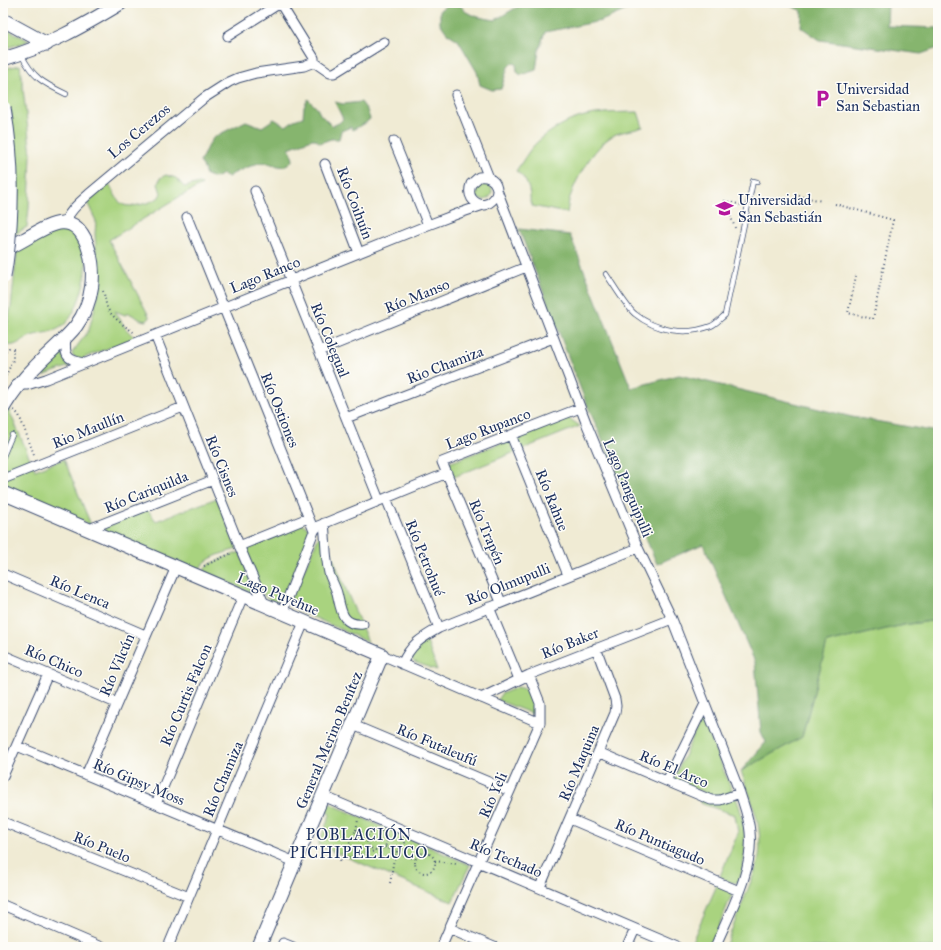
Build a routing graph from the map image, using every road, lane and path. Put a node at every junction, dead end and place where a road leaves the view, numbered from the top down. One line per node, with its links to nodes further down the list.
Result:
1 (121, 3): 6 (street)
2 (280, 3): 4 (street); 9 (street)
3 (3, 20): 6 (street)
4 (228, 36)
5 (384, 42): 9 (street)
6 (47, 44): 7 (street)
7 (21, 54): 8 (street); 10 (lane)
8 (3, 59)
9 (313, 63): 27 (street, Los Cerezos)
10 (66, 94)
11 (456, 95): 15 (street)
12 (3, 108): 35 (main road, bridge)
13 (394, 140): 28 (street)
14 (325, 164): 31 (street, Río Coihuín)
15 (489, 178): 17 (street); 19 (street)
16 (757, 182): 24 (lane)
17 (497, 190): 23 (street); 32 (street, Lago Panguipulli)
18 (255, 191): 37 (street, Río Colegual)
19 (469, 194): 23 (street); 25 (street)
20 (795, 195): 21 (path)
21 (822, 201)
22 (835, 204): 34 (path)
23 (485, 205): 25 (street, Lago Ranco)
24 (749, 207): 29 (lane); 29 (path)
25 (457, 214): 28 (street, Lago Ranco)
26 (187, 217): 38 (street, Río Ostiones)
27 (65, 222): 30 (street); 36 (street)
28 (428, 225): 31 (street, Lago Ranco)
29 (741, 244): 33 (lane)
30 (3, 250)
31 (359, 253): 37 (street, Lago Ranco)
32 (526, 267): 41 (street, Lago Panguipulli); 43 (street, Río Manso)
33 (606, 274)
34 (856, 276)
35 (3, 277)
36 (92, 280): 40 (street); 42 (path)
37 (290, 280): 38 (street, Lago Ranco); 43 (street, Río Colegual)
38 (223, 307): 39 (street, Lago Ranco); 62 (street, Río Ostiones)
39 (155, 335): 42 (street, Lago Ranco); 48 (street, Río Cisnes)
40 (66, 337): 45 (street); 47 (street)
41 (553, 338): 50 (street, Lago Panguipulli); 52 (street, Rio Chamiza)
42 (144, 339): 45 (street, Lago Ranco)
43 (319, 350): 52 (street, Río Colegual)
44 (3, 354): 46 (path)
45 (84, 363): 47 (street, Lago Ranco)
46 (3, 382)
47 (19, 385): 49 (street)
48 (183, 407): 56 (street, Rio Maullín); 59 (street, Río Cisnes)
49 (3, 408)
50 (580, 408): 54 (street, Lago Rupanco); 67 (street, Lago Panguipulli)
51 (16, 412): 56 (path)
52 (346, 418): 61 (street, Río Colegual)
53 (12, 435): 55 (lane)
54 (511, 435): 57 (street, Lago Rupanco); 70 (street, Río Rahue)
55 (3, 456)
56 (38, 465): 58 (street, Rio Maullín)
57 (447, 473): 61 (street, Lago Rupanco); 73 (street, Río Trapén)
58 (3, 479)
59 (213, 480): 64 (street, Río Cariquilda); 66 (street, Río Cisnes)
60 (3, 493): 64 (street, Lago Puyehue)
61 (382, 499): 63 (street, Lago Rupanco); 80 (street, Río Petrohué)
62 (308, 518): 65 (street, Río Ostiones); 66 (street)
63 (324, 523): 65 (street, Lago Rupanco); 79 (street)
64 (90, 530): 68 (street, Lago Puyehue)
65 (314, 532): 76 (street)
66 (240, 548): 71 (path); 74 (street, Río Cisnes)
67 (638, 548): 70 (street, Río Olmupulli); 77 (street, Lago Panguipulli)
68 (176, 567): 71 (street, Lago Puyehue); 81 (street, Río Vilcún)
69 (3, 574): 81 (street, Río Lenca)
70 (568, 575): 73 (street, Río Olmupulli)
71 (196, 576): 72 (street, Lago Puyehue)
72 (242, 596): 74 (street, Lago Puyehue); 102 (street, Río Curtis Falcon)
73 (501, 602): 75 (street, Río Olmupulli)
74 (265, 606): 76 (street, Lago Puyehue)
75 (488, 607): 80 (street, Río Olmupulli); 88 (street)
76 (282, 613): 78 (street, Lago Puyehue)
77 (672, 619): 82 (street, Río Baker); 91 (street, Lago Panguipulli)
78 (304, 622): 84 (street, Lago Puyehue); 105 (street, Río Chamiza)
79 (363, 624)
80 (439, 628): 85 (street, Río Olmupulli)
81 (146, 635): 90 (street, Río Vilcún)
82 (596, 648): 87 (street, Río Baker); 95 (street, Río Maquina)
83 (3, 655): 86 (street, Río Chico)
84 (382, 655): 85 (street, Lago Puyehue); 93 (street, General Merino Benítez)
85 (402, 664): 89 (street, Lago Puyehue)
86 (48, 674): 90 (street, Río Chico); 94 (street)
87 (529, 675): 88 (street, Río Baker); 92 (street, Río Yeli)
88 (518, 680): 89 (street, Río Baker)
89 (481, 698): 92 (street, Lago Puyehue)
90 (116, 703): 96 (street, Río Vilcún)
91 (705, 704): 98 (street); 100 (street, Lago Panguipulli)
92 (540, 723): 99 (street, Río Yeli)
93 (353, 725): 99 (street, Río Futaleufú); 101 (street, General Merino Benítez)
94 (17, 746): 96 (street, Río Gipsy Moss); 97 (street)
95 (598, 752): 98 (street, Río El Arco); 103 (street, Río Maquina)
96 (86, 774): 102 (street, Río Gipsy Moss)
97 (3, 776)
98 (667, 781): 100 (street, Río El Arco)
99 (510, 791): 113 (street, Río Yeli)
100 (740, 793): 116 (street, Lago Panguipulli)
101 (322, 796): 106 (street, Río Techado); 112 (street, General Merino Benítez)
102 (156, 804): 105 (street, Río Gipsy Moss)
103 (570, 819): 115 (street, Río Maquina); 116 (street, Río Puntiagudo)
104 (3, 822): 117 (street, Río Puelo)
105 (217, 830): 112 (street, Río Gipsy Moss); 117 (street, Río Chamiza)
106 (413, 834): 110 (path); 113 (street, Río Techado)
107 (368, 836): 108 (path); 109 (path); 109 (path)
108 (385, 847): 109 (path); 110 (path)
109 (378, 850)
110 (396, 852): 111 (path); 114 (path)
111 (416, 859): 111 (path)
112 (295, 862): 124 (street, General Merino Benítez)
113 (479, 862): 115 (street, Río Techado); 119 (street, Río Yeli)
114 (390, 883)
115 (540, 888): 120 (street, Río Techado)
116 (739, 890): 130 (street, Lago Panguipulli)
117 (190, 897): 123 (street, Río Chamiza)
118 (3, 904): 122 (street)
119 (449, 928): 126 (street, Río Yeli); 127 (street)
120 (636, 929): 128 (street); 129 (street, Río Techado)
121 (283, 943): 125 (street)
122 (101, 947)
123 (168, 947)
124 (259, 947)
125 (293, 947)
126 (441, 947)
127 (494, 947)
128 (627, 947)
129 (678, 947)
130 (714, 947)

